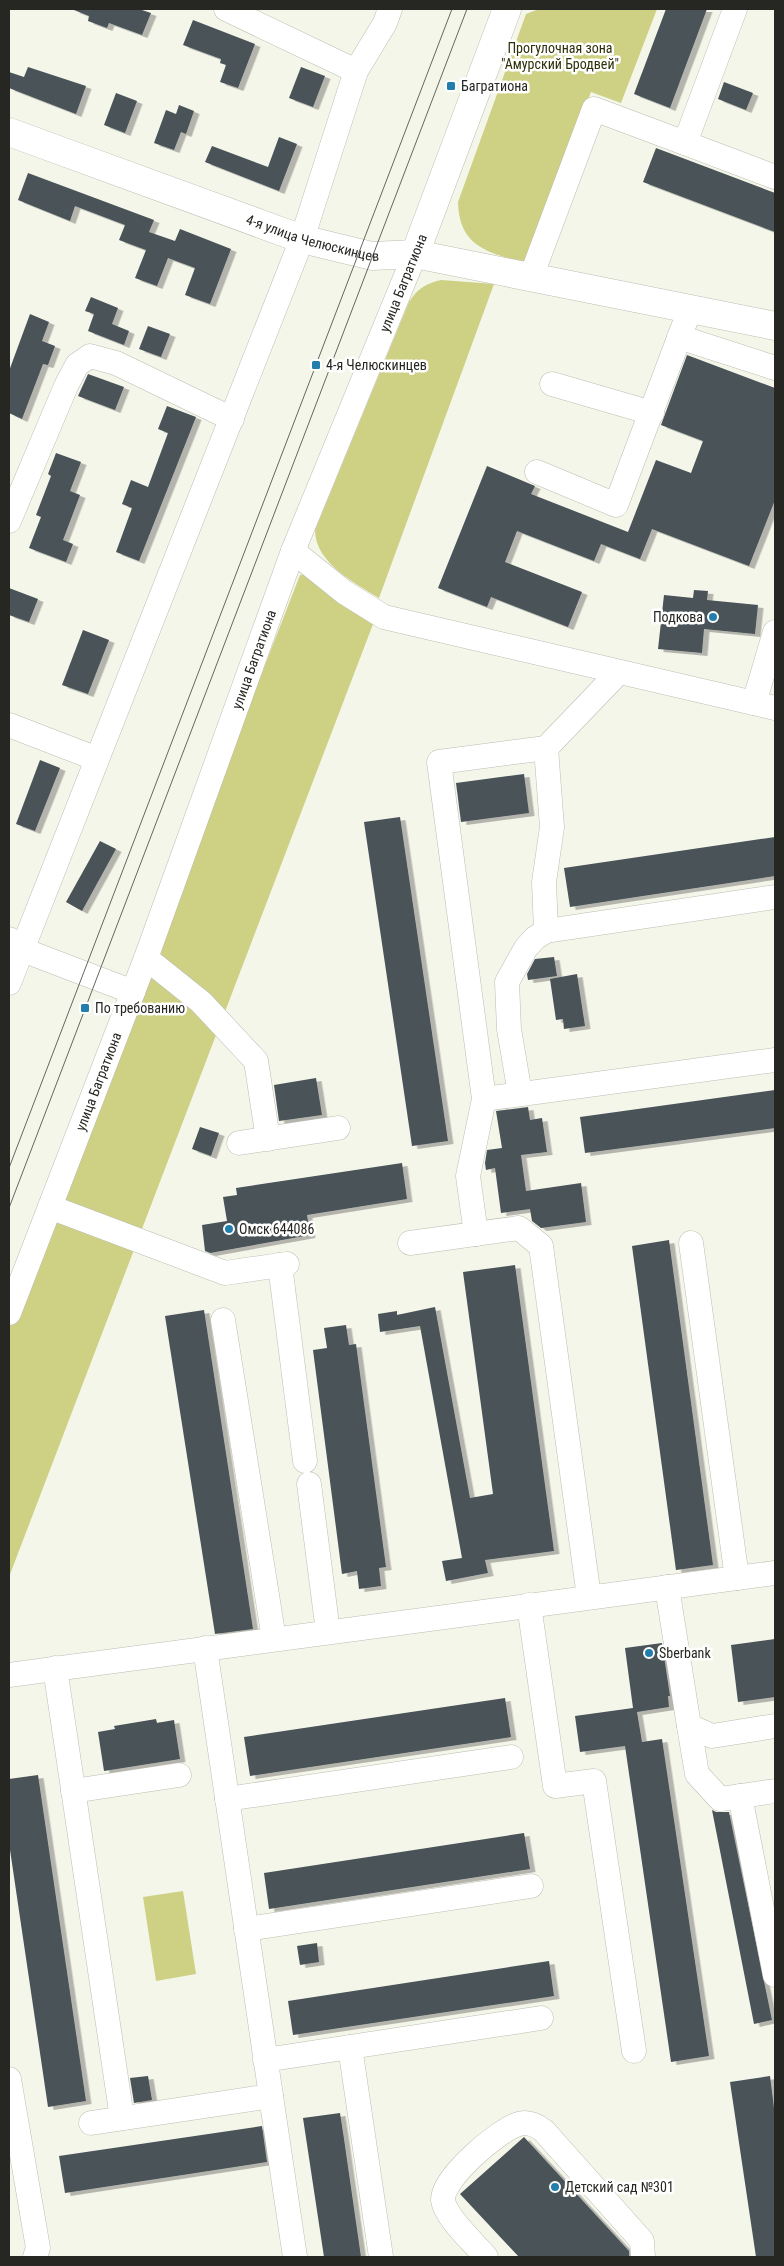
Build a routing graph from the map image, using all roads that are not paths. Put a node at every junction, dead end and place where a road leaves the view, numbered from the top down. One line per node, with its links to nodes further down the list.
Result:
1 (226, 9): 5 (street)
2 (390, 9): 5 (street)
3 (507, 9): 10 (main road, улица Багратиона)
4 (736, 9): 7 (street)
5 (356, 71): 9 (street)
6 (9, 132): 9 (main road, 4-я улица Челюскинцев)
7 (685, 143): 8 (street); 11 (street)
8 (775, 176)
9 (302, 239): 10 (main road, 4-я улица Челюскинцев); 18 (street)
10 (415, 254): 11 (main road, 4-я улица Челюскинцев); 21 (street, улица Багратиона)
11 (531, 277): 12 (main road, 4-я улица Челюскинцев)
12 (690, 309): 13 (main road, 4-я улица Челюскинцев); 14 (street)
13 (775, 326)
14 (679, 337): 15 (street); 17 (street)
15 (775, 368)
16 (552, 384): 17 (street)
17 (652, 413): 19 (street)
18 (232, 418): 20 (street); 27 (street)
19 (537, 472)
20 (9, 522)
21 (293, 551): 23 (street); 31 (street, улица Багратиона)
22 (775, 632): 24 (street)
23 (619, 672): 24 (street); 26 (street)
24 (765, 706)
25 (9, 725): 27 (street)
26 (546, 748): 29 (street); 36 (street)
27 (97, 759): 30 (street)
28 (775, 896): 29 (street)
29 (546, 930): 35 (street)
30 (16, 944): 32 (street); 33 (street)
31 (146, 958): 33 (street, улица Багратиона); 38 (street)
32 (9, 983)
33 (133, 992): 40 (street, улица Багратиона)
34 (775, 1060): 35 (street)
35 (520, 1094): 36 (street)
36 (484, 1099): 41 (street)
37 (338, 1128): 38 (street)
38 (268, 1139): 39 (street)
39 (239, 1143)
40 (50, 1207): 44 (street, улица Багратиона); 46 (street)
41 (476, 1234): 42 (street); 51 (street)
42 (410, 1243)
43 (691, 1243): 49 (street)
44 (9, 1313)
45 (223, 1320): 54 (street)
46 (305, 1461)
47 (309, 1484): 53 (street)
48 (775, 1573): 49 (street)
49 (737, 1578): 50 (street)
50 (668, 1587): 51 (street); 58 (street)
51 (589, 1597): 52 (street)
52 (529, 1605): 53 (street); 71 (street)
53 (328, 1632): 54 (street)
54 (274, 1639): 55 (street)
55 (205, 1648): 56 (street); 65 (street)
56 (55, 1668): 57 (street); 62 (street)
57 (9, 1674)
58 (689, 1726): 59 (street); 64 (street)
59 (775, 1726)
60 (511, 1757): 65 (street)
61 (179, 1775): 62 (street)
62 (73, 1791): 75 (street)
63 (775, 1791): 64 (street)
64 (740, 1796): 68 (street)
65 (227, 1799): 67 (street)
66 (530, 1886): 67 (street)
67 (246, 1929): 72 (street)
68 (775, 1975)
69 (541, 2018): 70 (street)
70 (350, 2047): 72 (street); 79 (street)
71 (634, 2051)
72 (266, 2060): 74 (street)
73 (9, 2079): 77 (street)
74 (271, 2096): 75 (street); 78 (street)
75 (122, 2118): 76 (street)
76 (91, 2123)
77 (35, 2257)
78 (295, 2257)
79 (381, 2257)
80 (486, 2257): 81 (street)
81 (643, 2257)

